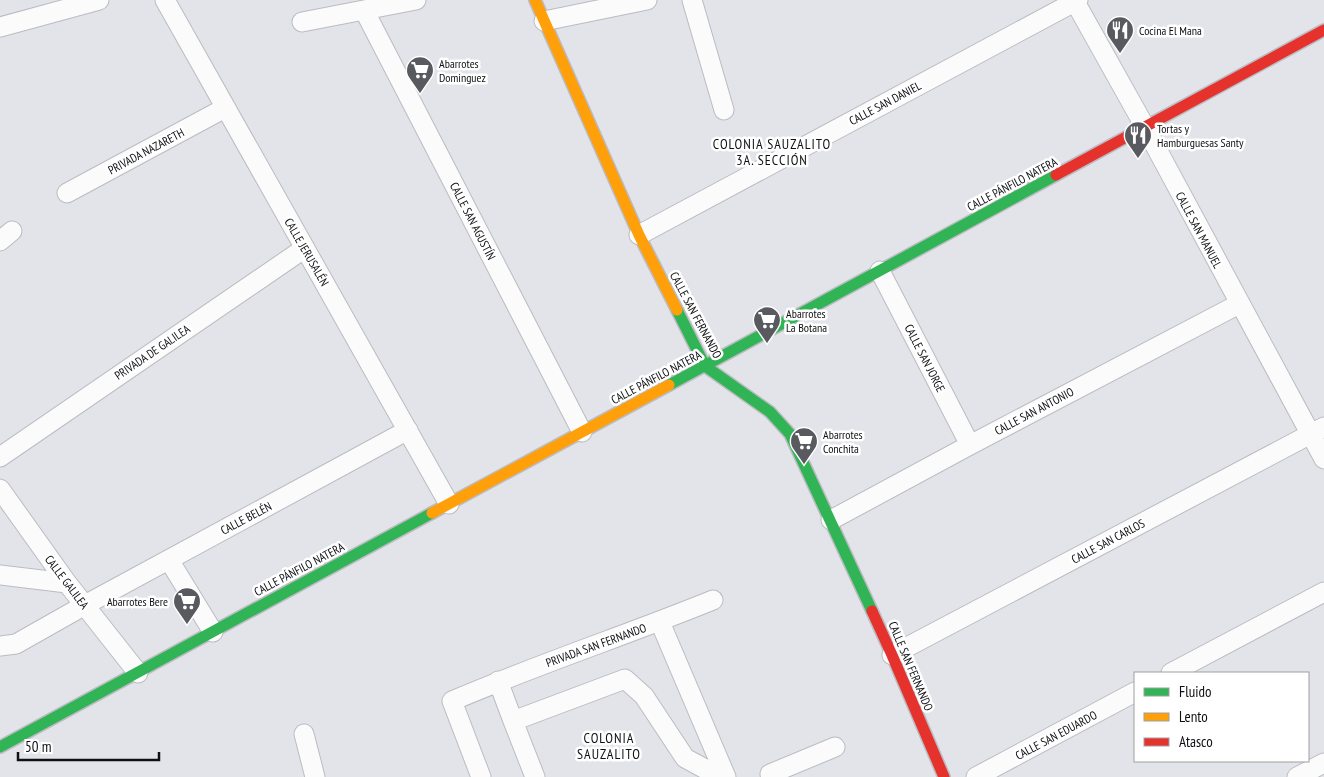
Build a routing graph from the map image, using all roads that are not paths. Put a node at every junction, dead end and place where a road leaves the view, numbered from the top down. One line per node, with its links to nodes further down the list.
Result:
1 (99, 0): 11 (street)
2 (165, 0): 13 (street, CALLE JERUSALÉN)
3 (416, 0): 8 (street)
4 (535, 0): 10 (main road, CALLE SAN FERNANDO)
5 (647, 0): 10 (street)
6 (692, 0): 14 (street)
7 (1076, 1): 15 (street, CALLE SAN MANUEL); 17 (street, CALLE SAN DANIEL)
8 (364, 10): 9 (street); 24 (street, CALLE SAN AGUSTÍN)
9 (302, 22)
10 (544, 22): 17 (main road, CALLE SAN FERNANDO)
11 (0, 27)
12 (1324, 30): 15 (main road, CALLE PÁNFILO NATERA)
13 (225, 108): 16 (street, PRIVADA NAZARETH); 18 (street, CALLE JERUSALÉN)
14 (724, 110)
15 (1144, 127): 19 (main road, CALLE PÁNFILO NATERA); 20 (street, CALLE SAN MANUEL)
16 (67, 193)
17 (639, 235): 21 (main road, CALLE SAN FERNANDO)
18 (305, 248): 22 (street, CALLE JERUSALÉN); 26 (street, PRIVADA DE GALILEA)
19 (880, 271): 21 (main road, CALLE PÁNFILO NATERA); 25 (street, CALLE SAN JORGE)
20 (1239, 304): 23 (street, CALLE SAN MANUEL); 25 (street, CALLE SAN ANTONIO)
21 (705, 366): 24 (main road, CALLE PÁNFILO NATERA); 30 (main road, CALLE SAN FERNANDO)
22 (408, 430): 29 (street, CALLE JERUSALÉN); 31 (street, CALLE BELÉN)
23 (1317, 431): 27 (street, CALLE SAN MANUEL); 40 (street, CALLE SAN CARLOS)
24 (582, 432): 29 (main road, CALLE PÁNFILO NATERA)
25 (970, 445): 30 (street, CALLE SAN ANTONIO)
26 (0, 457)
27 (1324, 460)
28 (0, 489): 33 (street, CALLE GALILEA)
29 (449, 504): 38 (main road, CALLE PÁNFILO NATERA)
30 (831, 520): 40 (main road, CALLE SAN FERNANDO)
31 (170, 560): 36 (street, CALLE BELÉN); 38 (street)
32 (0, 575): 33 (street)
33 (67, 583): 36 (street, CALLE GALILEA)
34 (1324, 592): 41 (street)
35 (713, 600): 37 (street)
36 (85, 605): 39 (street, CALLE BELÉN); 42 (street, CALLE GALILEA)
37 (660, 622): 43 (street, PRIVADA SAN FERNANDO); 54 (street, PRIVADA SAN FERNANDO)
38 (213, 632): 42 (main road, CALLE PÁNFILO NATERA)
39 (0, 646)
40 (892, 655): 56 (main road, CALLE SAN FERNANDO)
41 (1173, 672)
42 (138, 673): 47 (main road, CALLE PÁNFILO NATERA)
43 (498, 681): 45 (street); 51 (street, PRIVADA SAN FERNANDO)
44 (1134, 693): 57 (street, CALLE SAN EDUARDO)
45 (513, 721): 52 (street); 53 (street)
46 (304, 734): 50 (street)
47 (0, 747)
48 (835, 747): 55 (street)
49 (1324, 763): 58 (street)
50 (315, 777)
51 (481, 777)
52 (535, 777)
53 (720, 777)
54 (726, 777)
55 (771, 777)
56 (944, 777)
57 (976, 777)
58 (1297, 777)

